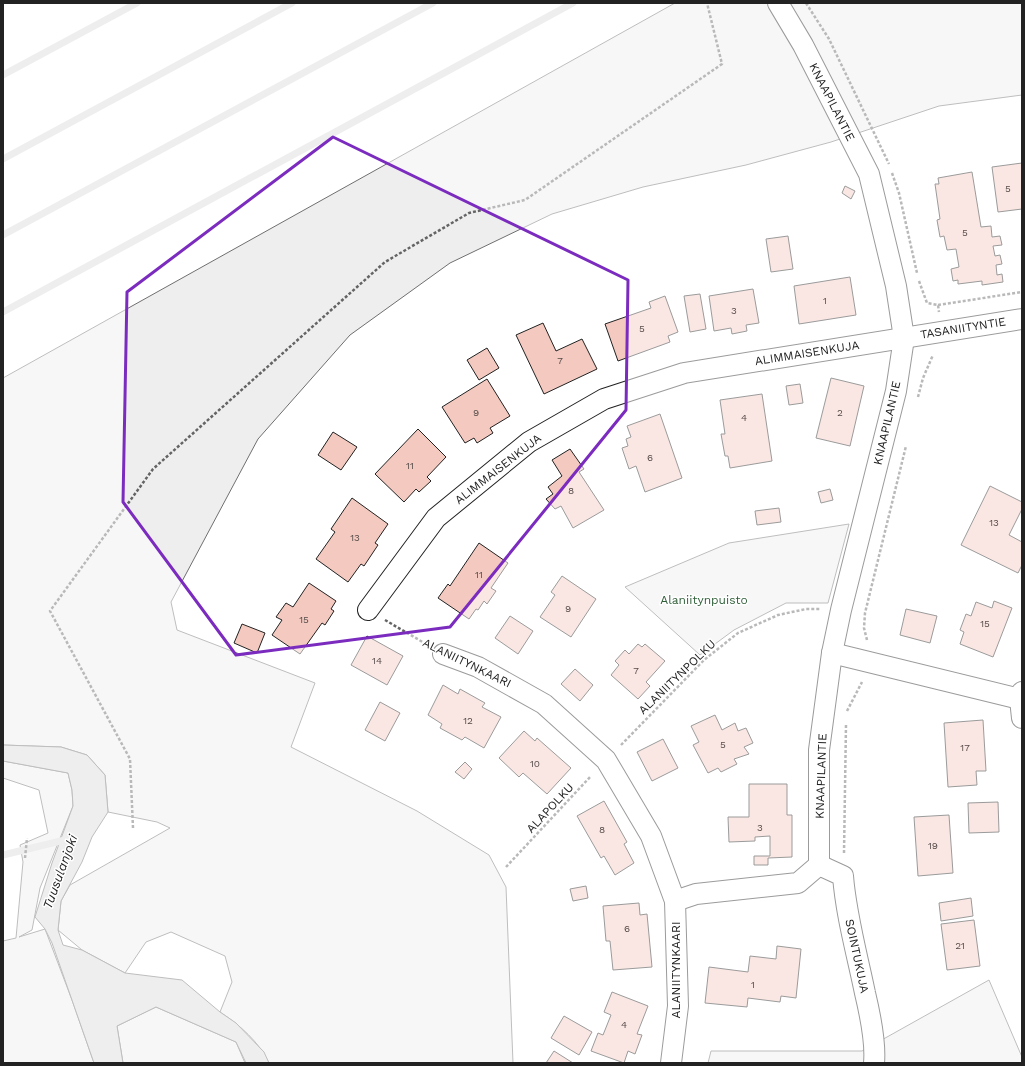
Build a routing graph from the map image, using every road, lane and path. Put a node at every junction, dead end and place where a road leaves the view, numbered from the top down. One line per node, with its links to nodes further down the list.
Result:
1 (707, 3): 20 (path)
2 (778, 3): 7 (street, KNAAPILANTIE)
3 (1022, 292): 4 (path)
4 (938, 305)
5 (1022, 319): 6 (street, TASANIITYNTIE)
6 (942, 332): 7 (street, TASANIITYNTIE); 8 (path)
7 (904, 338): 10 (street, ALIMMAISENKUJA); 11 (street, KNAAPILANTIE)
8 (916, 404)
9 (907, 443): 12 (path)
10 (368, 610): 14 (path, ALANIITYNKAARI)
11 (841, 610): 12 (path, ALANIITYNPOLKU); 13 (street, KNAAPILANTIE); 19 (path, ALANIITYNPOLKU)
12 (864, 613): 15 (path)
13 (832, 653): 15 (street); 23 (street, KNAAPILANTIE)
14 (443, 654): 19 (street, ALANIITYNKAARI)
15 (868, 661): 16 (street); 17 (path)
16 (1021, 703)
17 (846, 714)
18 (846, 722): 25 (path)
19 (606, 760): 24 (path, ALAPOLKU); 26 (street, ALANIITYNKAARI)
20 (133, 828)
21 (27, 838): 22 (path)
22 (25, 858)
23 (819, 865): 25 (street); 26 (street)
24 (506, 867)
25 (843, 876): 28 (street, SOINTUKUJA)
26 (675, 901): 27 (street, ALANIITYNKAARI)
27 (672, 1063)
28 (874, 1063)

